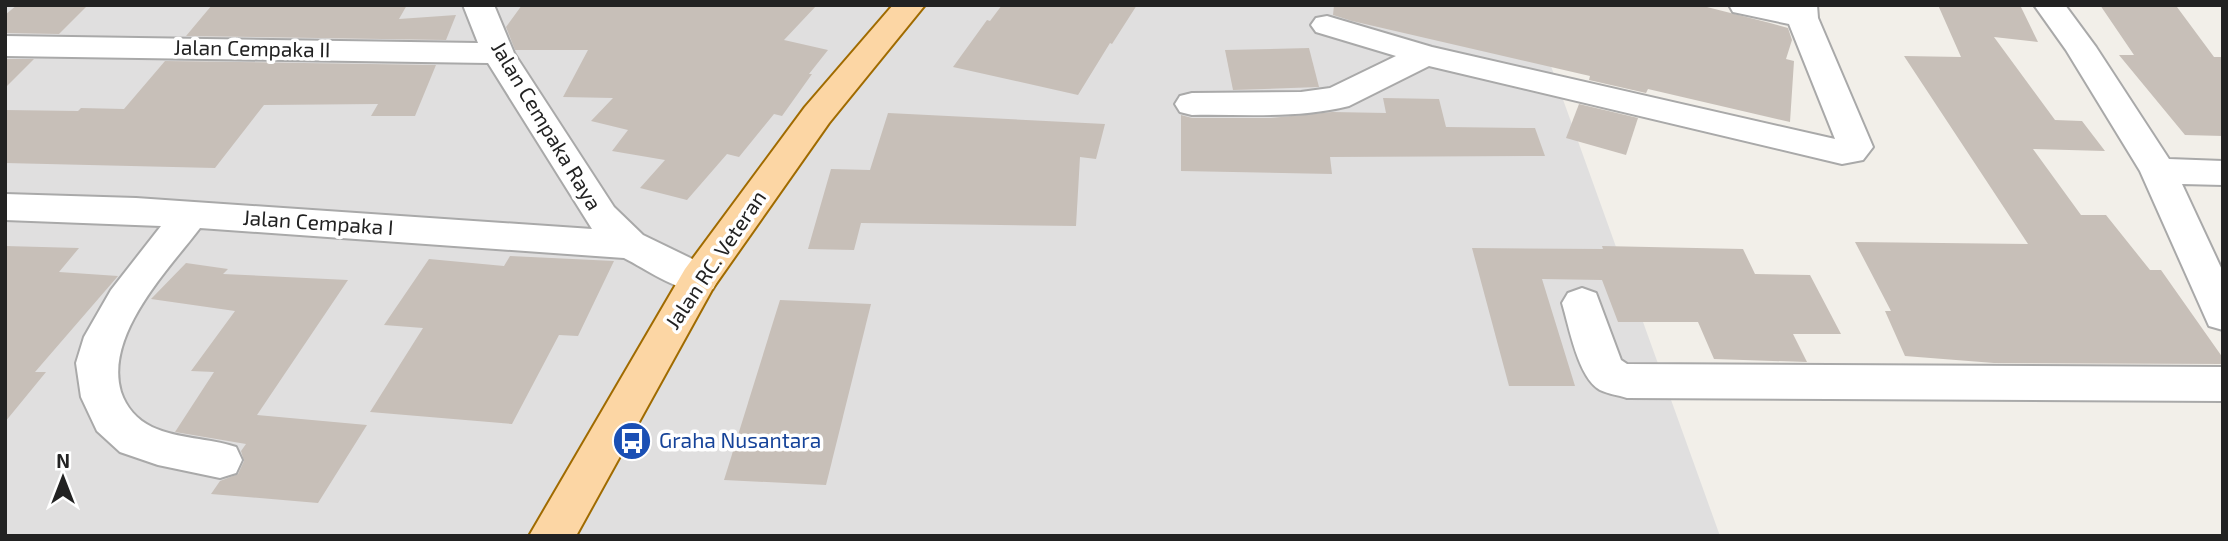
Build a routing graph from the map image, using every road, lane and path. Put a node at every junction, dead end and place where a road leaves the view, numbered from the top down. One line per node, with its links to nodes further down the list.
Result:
1 (478, 5): 8 (street, Jalan Cempaka Raya)
2 (911, 5): 16 (main road, Jalan RC. Veteran)
3 (1744, 5): 5 (street)
4 (2049, 5): 11 (street)
5 (1802, 11): 9 (street)
6 (1327, 25): 9 (street)
7 (5, 46): 8 (street, Jalan Cempaka II)
8 (498, 53): 15 (street, Jalan Cempaka Raya)
9 (1424, 55): 10 (street)
10 (1192, 104)
11 (2158, 171): 12 (street); 18 (street)
12 (2223, 173)
13 (5, 207): 14 (street, Jalan Cempaka I)
14 (190, 215): 15 (street, Jalan Cempaka I); 20 (street)
15 (631, 245): 16 (street, Jalan Cempaka Raya)
16 (699, 279): 21 (main road, Jalan RC. Veteran)
17 (1581, 303): 19 (street)
18 (2223, 315)
19 (2223, 384)
20 (219, 460)
21 (552, 536)

